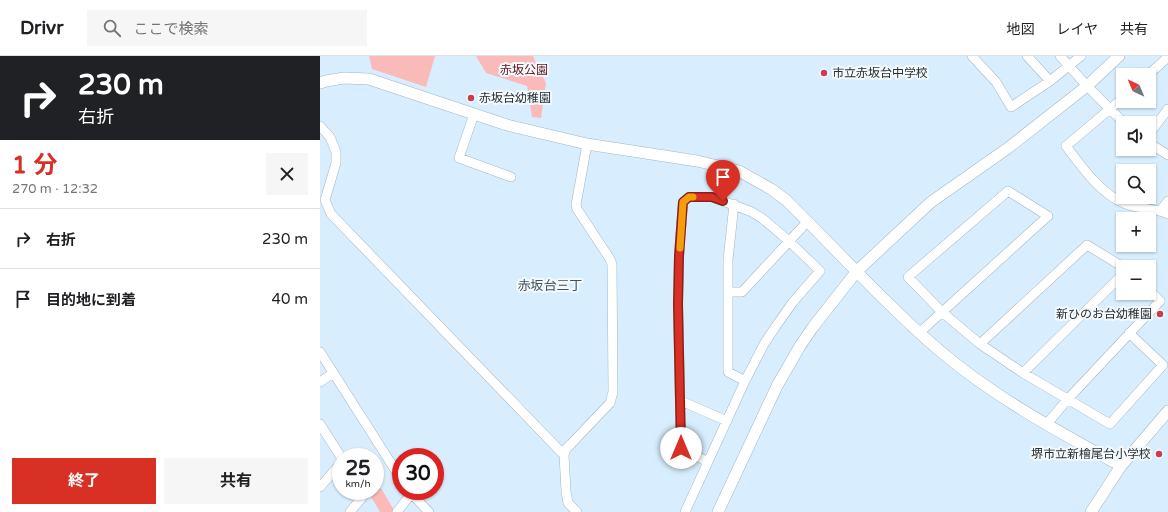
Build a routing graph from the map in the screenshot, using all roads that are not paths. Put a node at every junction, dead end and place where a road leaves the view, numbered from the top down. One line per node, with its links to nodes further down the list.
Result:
1 (972, 56): 9 (street)
2 (1027, 56): 9 (street)
3 (1060, 56): 7 (street)
4 (1081, 56): 7 (street)
5 (1119, 56): 11 (street)
6 (1166, 63): 8 (street)
7 (1070, 66): 9 (street); 11 (street)
8 (1156, 70)
9 (1050, 81)
10 (320, 83): 15 (street)
11 (1087, 86): 14 (street); 29 (street)
12 (1116, 104): 14 (street)
13 (1168, 109): 17 (street)
14 (1110, 110): 16 (street); 25 (street)
15 (474, 114): 19 (street); 22 (street)
16 (1116, 116)
17 (1156, 125)
18 (320, 126): 49 (street)
19 (587, 144): 26 (street); 49 (street)
20 (1156, 147): 21 (street)
21 (1168, 155)
22 (511, 177)
23 (1168, 201): 25 (street)
24 (734, 204): 27 (street); 31 (street); 43 (street)
25 (1164, 213)
26 (808, 221): 27 (street); 29 (street)
27 (789, 241): 31 (street); 40 (street)
28 (1116, 264): 36 (street)
29 (857, 271): 34 (street); 63 (street)
30 (1116, 281): 39 (street)
31 (728, 292): 40 (street)
32 (1156, 297): 35 (street)
33 (942, 312): 33 (street); 34 (street); 36 (street)
34 (919, 333): 46 (street)
35 (1129, 333): 42 (street); 42 (street)
36 (980, 344): 39 (street)
37 (320, 352): 38 (street)
38 (333, 373): 41 (street); 51 (street)
39 (1023, 373): 42 (street)
40 (745, 381): 45 (street)
41 (320, 382)
42 (1067, 400): 46 (street)
43 (681, 401): 45 (street); 50 (street)
44 (1168, 411): 52 (street)
45 (726, 421): 50 (street)
46 (1046, 425): 52 (street)
47 (321, 427): 48 (street)
48 (335, 448)
49 (564, 455): 61 (street)
50 (708, 462): 62 (street)
51 (392, 465)
52 (1121, 466): 64 (street)
53 (332, 473): 54 (street)
54 (320, 487)
55 (360, 500): 58 (street)
56 (405, 500): 59 (street)
57 (417, 500): 60 (street)
58 (350, 512)
59 (397, 512)
60 (428, 512)
61 (577, 512)
62 (685, 512)
63 (718, 512)
64 (1091, 512)

